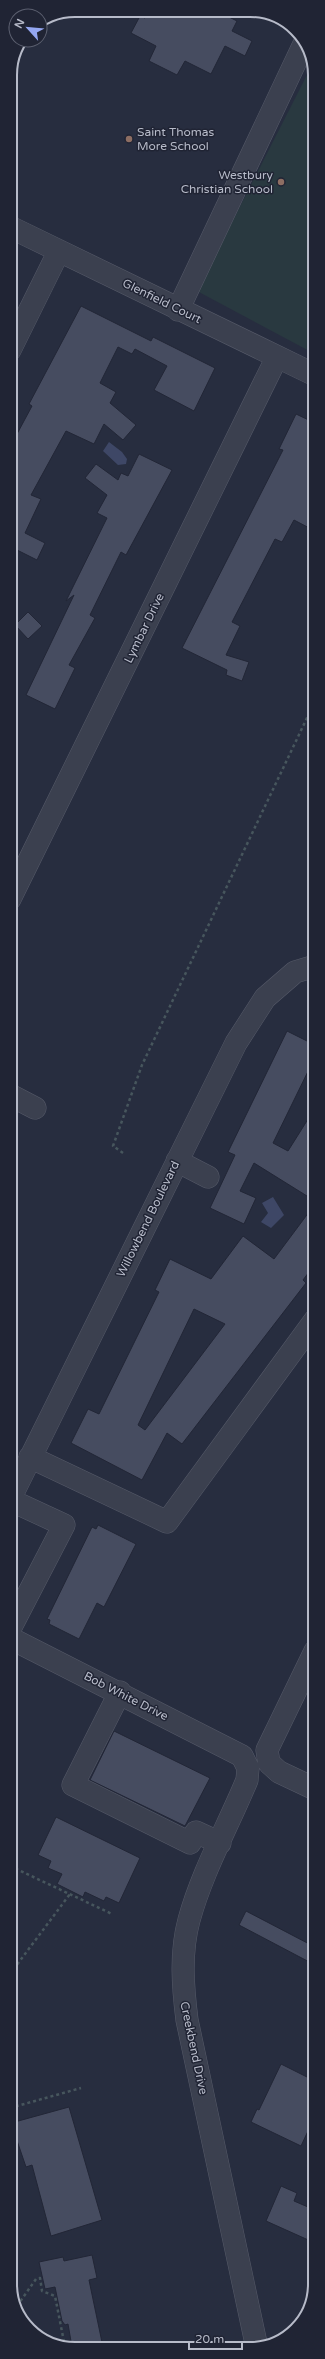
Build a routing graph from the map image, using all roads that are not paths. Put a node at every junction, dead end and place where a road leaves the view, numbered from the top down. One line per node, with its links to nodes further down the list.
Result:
1 (302, 49): 4 (street)
2 (17, 230): 3 (street, Glenfield Court)
3 (59, 251): 4 (street, Glenfield Court); 5 (street)
4 (178, 310): 6 (street, Glenfield Court)
5 (17, 336)
6 (277, 357): 7 (street, Glenfield Court); 8 (street, Lymbar Drive)
7 (308, 372)
8 (17, 886)
9 (308, 968): 12 (street, Willowbend Boulevard)
10 (17, 1099): 11 (street)
11 (35, 1108)
12 (177, 1161): 13 (street); 15 (street, Willowbend Boulevard)
13 (208, 1176)
14 (308, 1330): 15 (street)
15 (30, 1457): 16 (street, Willowbend Boulevard)
16 (17, 1484)
17 (17, 1502): 18 (street)
18 (17, 1616)
19 (17, 1641): 21 (street, Bob White Drive)
20 (308, 1665): 23 (street)
21 (120, 1692): 22 (street, Bob White Drive); 24 (street)
22 (242, 1756): 24 (street, Creekbend Drive)
23 (308, 1786)
24 (220, 1843): 25 (street, Creekbend Drive)
25 (256, 2342)

